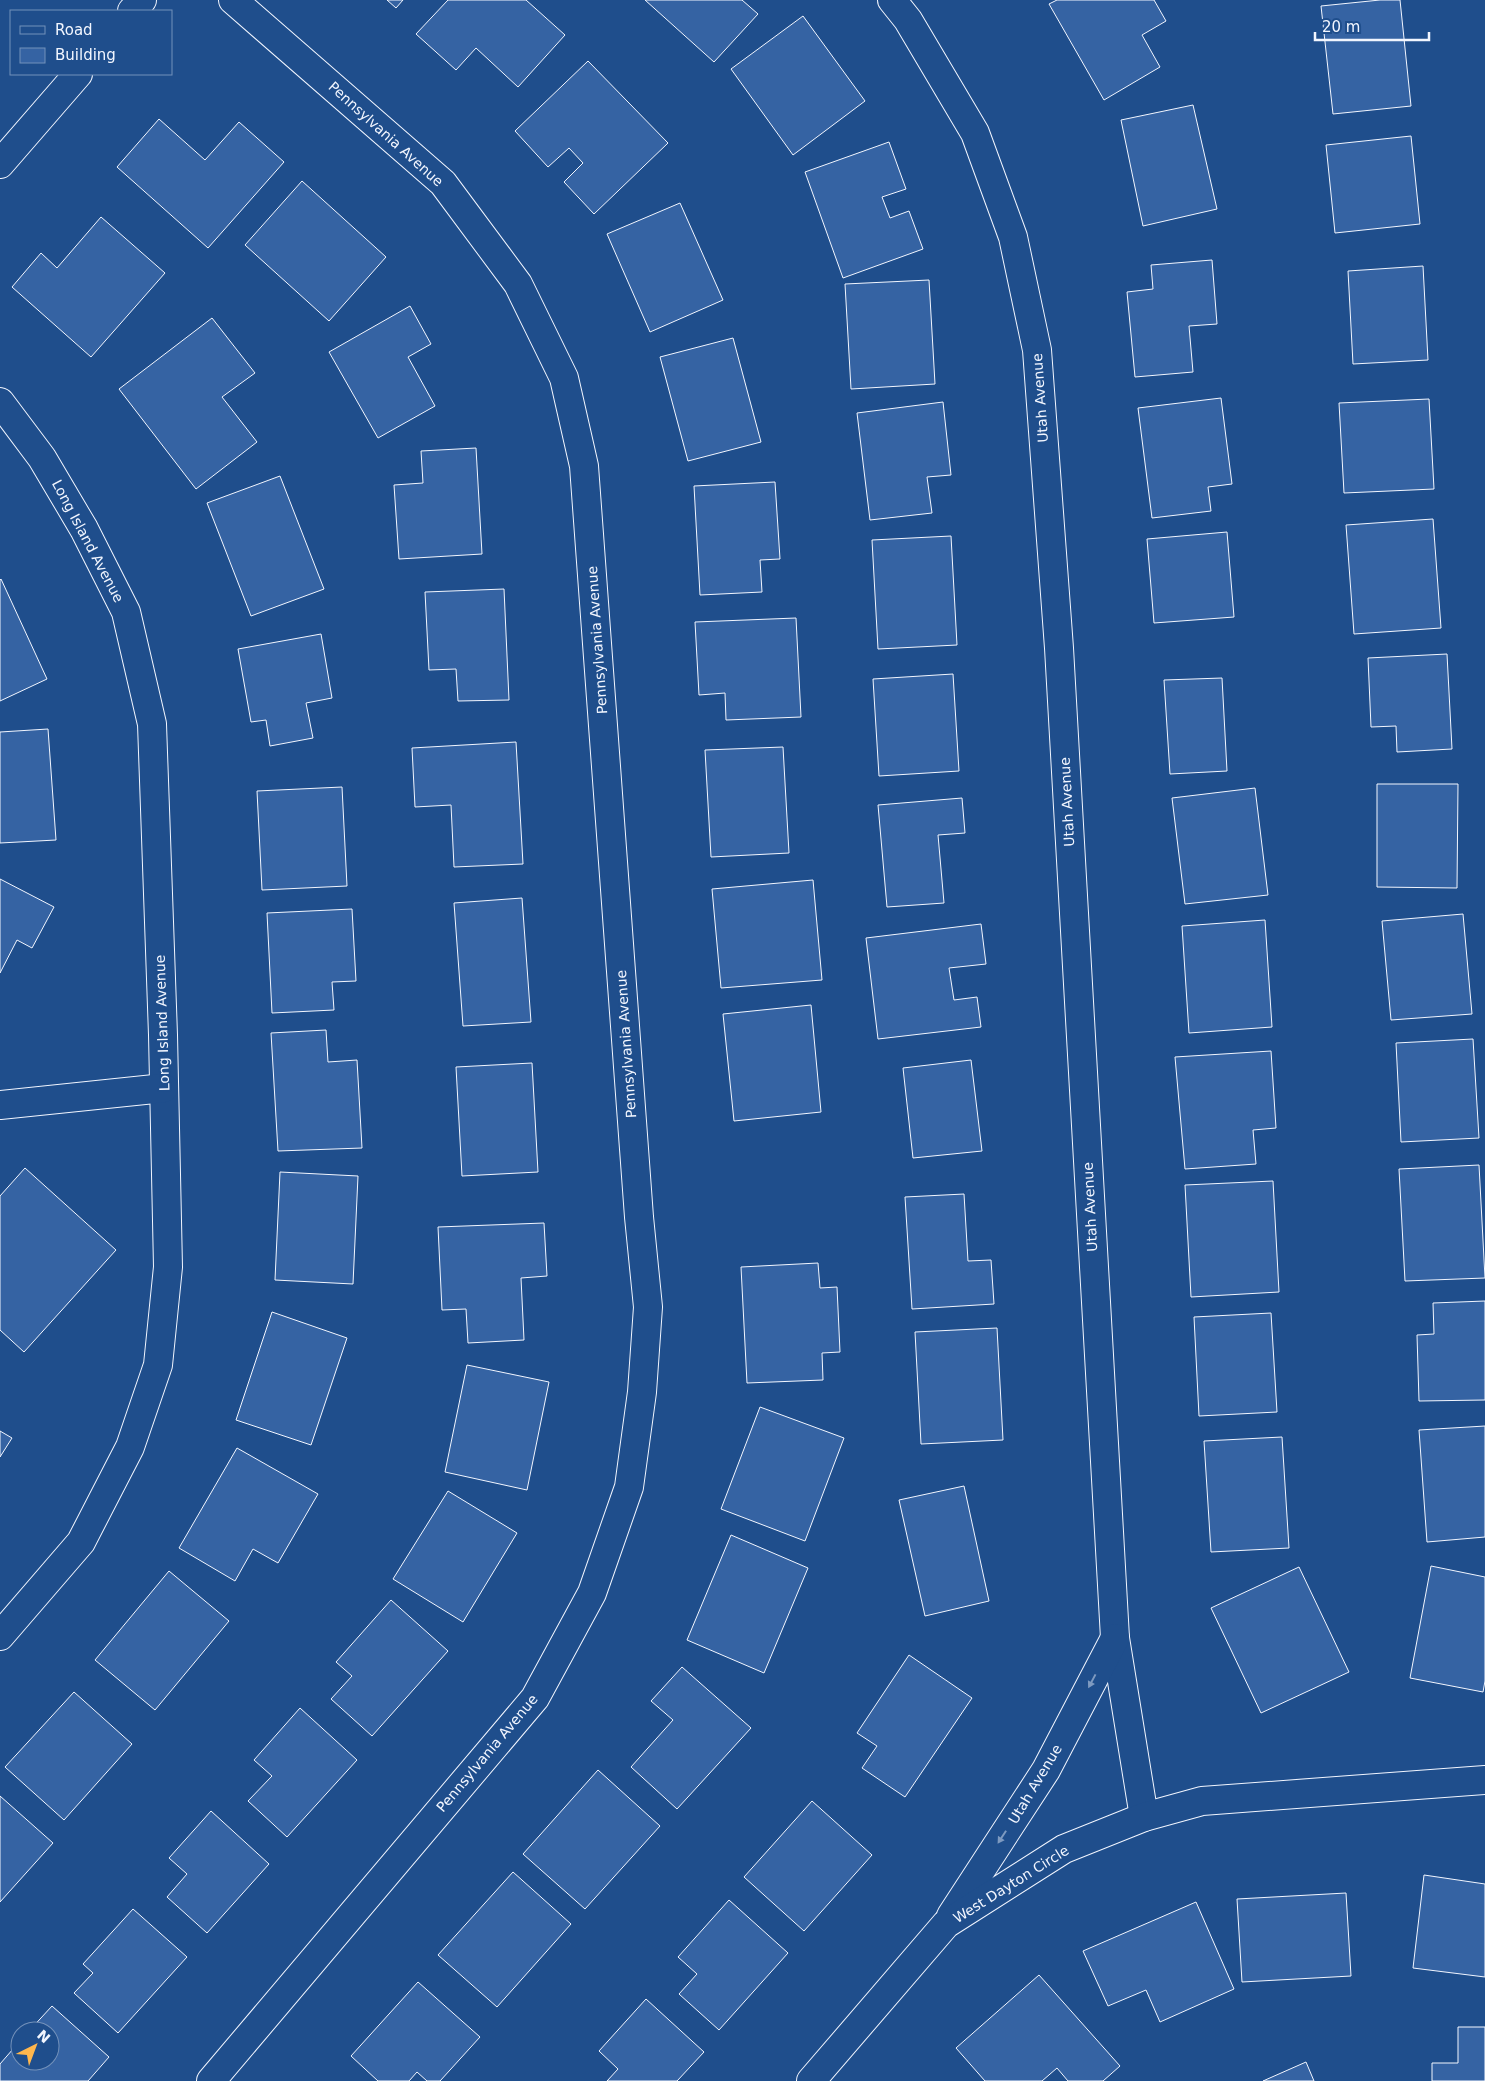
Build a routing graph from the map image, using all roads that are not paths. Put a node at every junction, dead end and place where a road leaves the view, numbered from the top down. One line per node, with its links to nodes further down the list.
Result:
1 (142, 0): 4 (street)
2 (233, 0): 15 (street, Pennsylvania Avenue)
3 (892, 0): 11 (street, Utah Avenue)
4 (133, 10)
5 (77, 75): 6 (street)
6 (0, 164)
7 (0, 402): 8 (street, Long Island Avenue)
8 (164, 1088): 9 (street); 10 (street, Long Island Avenue)
9 (0, 1105)
10 (0, 1636)
11 (1115, 1638): 13 (street, Utah Avenue); 14 (street, Utah Avenue, one-way to 14)
12 (1485, 1780): 13 (street, West Dayton Circle)
13 (1144, 1817): 14 (street, West Dayton Circle)
14 (946, 1924): 16 (street, West Dayton Circle)
15 (212, 2081)
16 (811, 2081)

